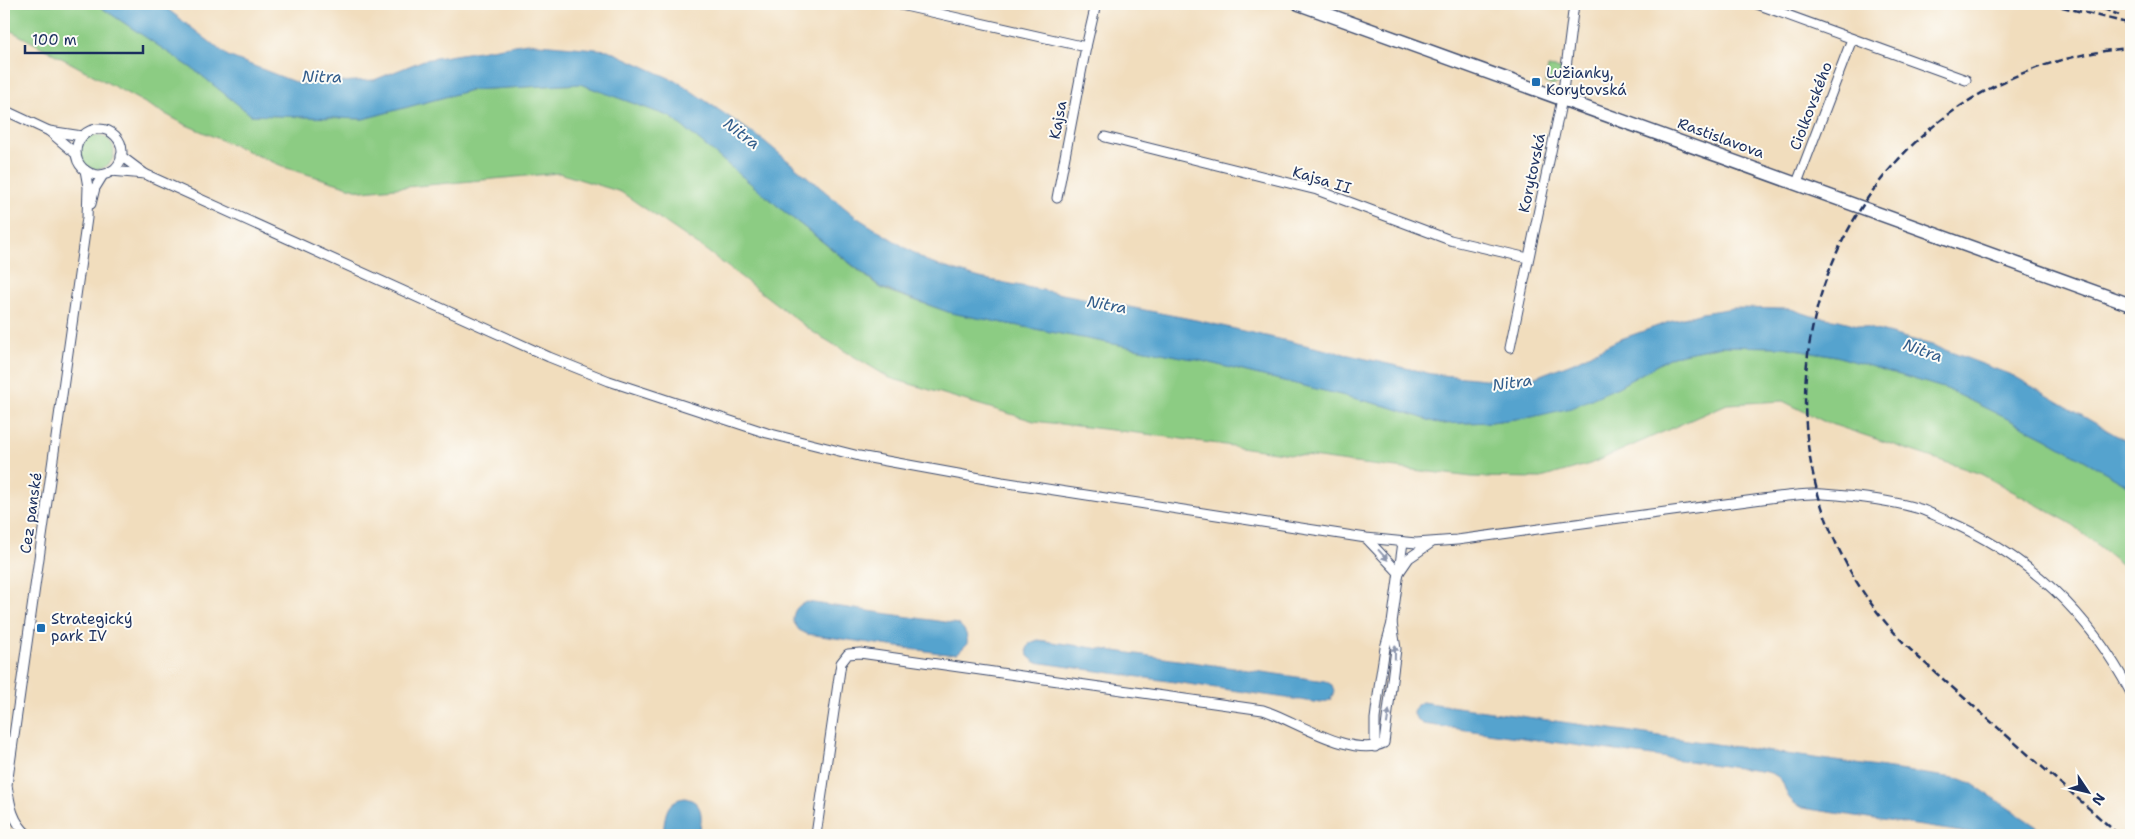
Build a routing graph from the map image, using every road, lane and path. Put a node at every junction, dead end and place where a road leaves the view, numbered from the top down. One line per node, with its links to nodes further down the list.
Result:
1 (896, 4): 7 (street)
2 (1096, 4): 7 (street, Kajsa)
3 (1299, 4): 9 (street, Rastislavova)
4 (1574, 4): 9 (street, Korytovská)
5 (1757, 4): 6 (street)
6 (1852, 39): 8 (street); 19 (street, Ciolkovského)
7 (1086, 47): 20 (street, Kajsa)
8 (1966, 80)
9 (1562, 99): 19 (street, Rastislavova); 22 (street, Korytovská)
10 (4, 110): 11 (street)
11 (49, 131): 12 (street); 14 (street)
12 (82, 136): 14 (street); 15 (street)
13 (1105, 137): 22 (street, Kajsa II)
14 (76, 154): 16 (street)
15 (121, 156): 17 (street); 18 (street)
16 (85, 170): 17 (street); 21 (street, Cez panské)
17 (107, 173): 18 (street); 21 (street, Cez panské)
18 (146, 174): 25 (street)
19 (1797, 183): 23 (street, Rastislavova)
20 (1056, 198)
21 (87, 218): 32 (street, Cez panské)
22 (1528, 258): 24 (street, Korytovská)
23 (2131, 305)
24 (1510, 348)
25 (1366, 538): 26 (street); 28 (street, one-way to 28)
26 (1403, 542): 27 (street); 28 (street)
27 (1431, 542): 28 (street); 30 (street)
28 (1399, 573): 29 (street)
29 (1392, 623): 31 (street); 31 (street, one-way to 29)
30 (2131, 693)
31 (1375, 747): 33 (street)
32 (28, 835)
33 (816, 835)

